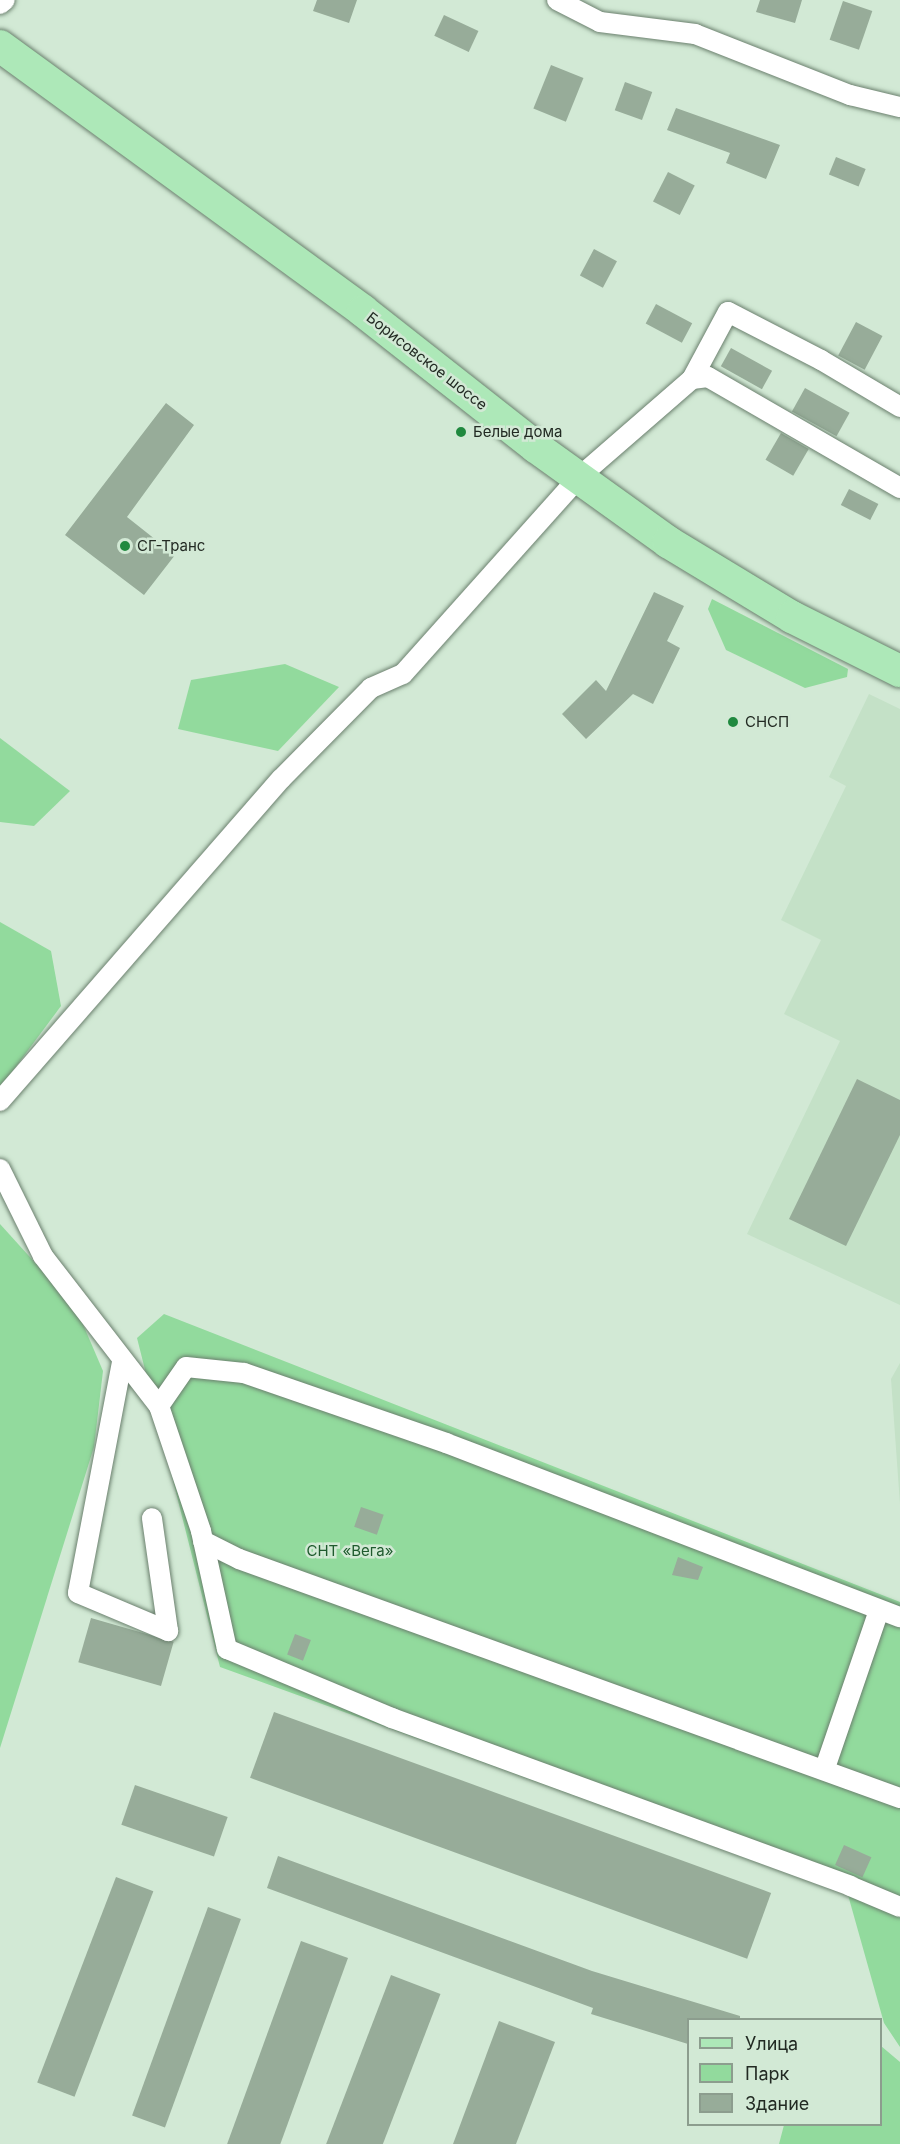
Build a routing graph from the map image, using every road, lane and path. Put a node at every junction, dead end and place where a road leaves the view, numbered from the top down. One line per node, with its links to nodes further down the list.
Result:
1 (5, 0): 3 (street)
2 (557, 0): 5 (street)
3 (0, 4)
4 (0, 46): 8 (main road, Борисовское шоссе)
5 (900, 106)
6 (692, 379): 7 (street); 8 (street); 9 (street)
7 (900, 407)
8 (578, 478): 10 (main road, Борисовское шоссе); 11 (street)
9 (900, 488)
10 (900, 671)
11 (0, 1101)
12 (0, 1169): 13 (street)
13 (122, 1362): 14 (street); 15 (street)
14 (159, 1406): 16 (street); 17 (street)
15 (152, 1518)
16 (203, 1540): 19 (street); 21 (street)
17 (879, 1610): 18 (street); 19 (street)
18 (900, 1617)
19 (825, 1768): 20 (street)
20 (900, 1798)
21 (900, 1907)

